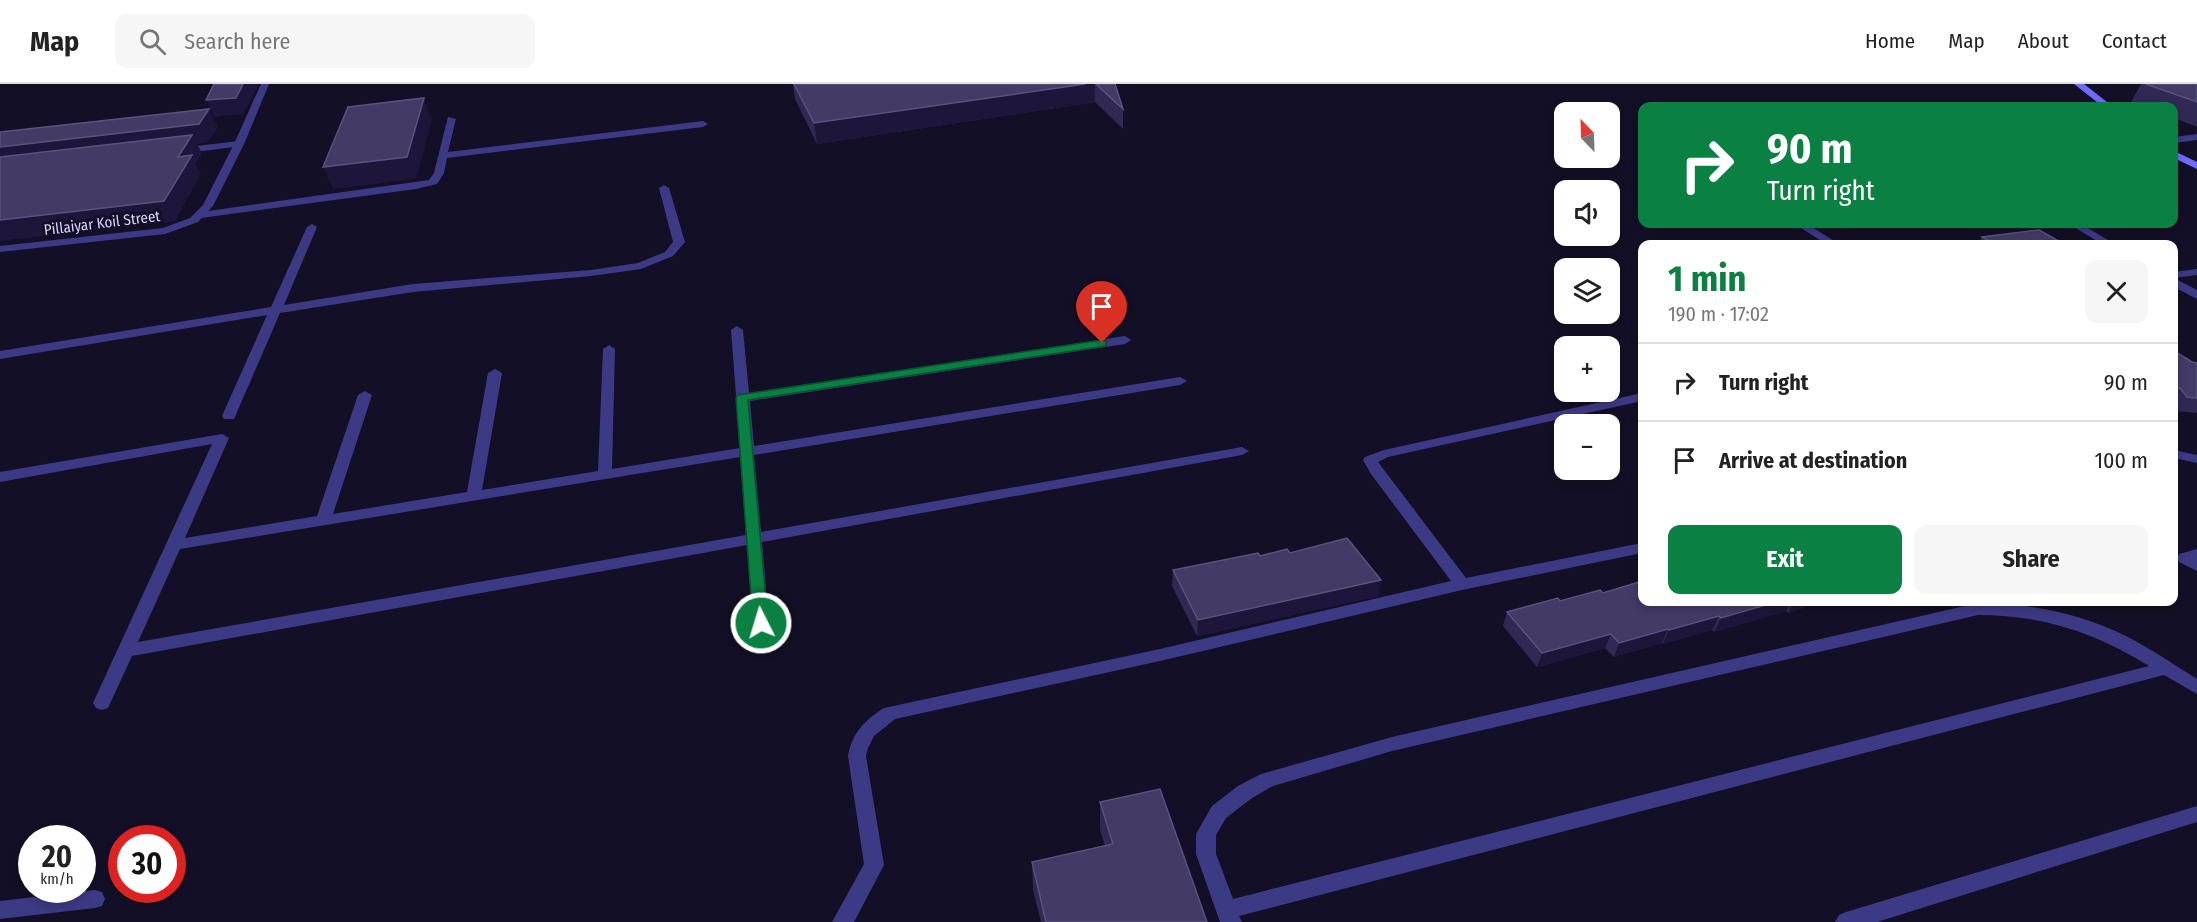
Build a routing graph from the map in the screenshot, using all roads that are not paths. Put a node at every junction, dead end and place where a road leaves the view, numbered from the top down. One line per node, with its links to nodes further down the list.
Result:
1 (265, 84): 8 (street)
2 (2078, 84): 3 (street)
3 (2102, 102)
4 (451, 119): 10 (street)
5 (703, 124): 10 (street)
6 (2197, 136): 7 (street)
7 (2178, 139)
8 (239, 144): 9 (street); 14 (street)
9 (162, 153)
10 (443, 156): 14 (street)
11 (2178, 156): 12 (street)
12 (2197, 166)
13 (664, 188): 25 (street)
14 (201, 215): 20 (street, Pillaiyar Koil Street)
15 (312, 227): 25 (street)
16 (1807, 228): 18 (street)
17 (2081, 228): 19 (street)
18 (1826, 240)
19 (2102, 240)
20 (0, 249)
21 (2197, 272): 22 (street)
22 (2178, 274)
23 (2178, 284): 24 (street)
24 (2197, 295)
25 (276, 309): 29 (street); 35 (street)
26 (736, 330): 33 (street)
27 (1125, 340): 33 (street)
28 (609, 349): 40 (street)
29 (0, 355)
30 (495, 374): 42 (street)
31 (1180, 381): 37 (street)
32 (365, 395): 43 (street)
33 (742, 398): 37 (street)
34 (1638, 398): 47 (street)
35 (229, 416)
36 (1242, 451): 44 (street)
37 (746, 452): 40 (street); 44 (street)
38 (2178, 455): 39 (street)
39 (2197, 459)
40 (605, 475): 42 (street)
41 (0, 477): 45 (street)
42 (474, 496): 43 (street)
43 (322, 521): 45 (street)
44 (754, 538): 48 (street); 49 (street)
45 (172, 545): 49 (street)
46 (1638, 549): 47 (street)
47 (1462, 584): 57 (street)
48 (761, 623)
49 (125, 651): 52 (street)
50 (2165, 668): 51 (street); 56 (street); 56 (street)
51 (2197, 687)
52 (102, 703)
53 (2197, 814): 58 (street)
54 (60, 903): 55 (street)
55 (0, 910)
56 (1229, 916)
57 (843, 922)
58 (1846, 922)

